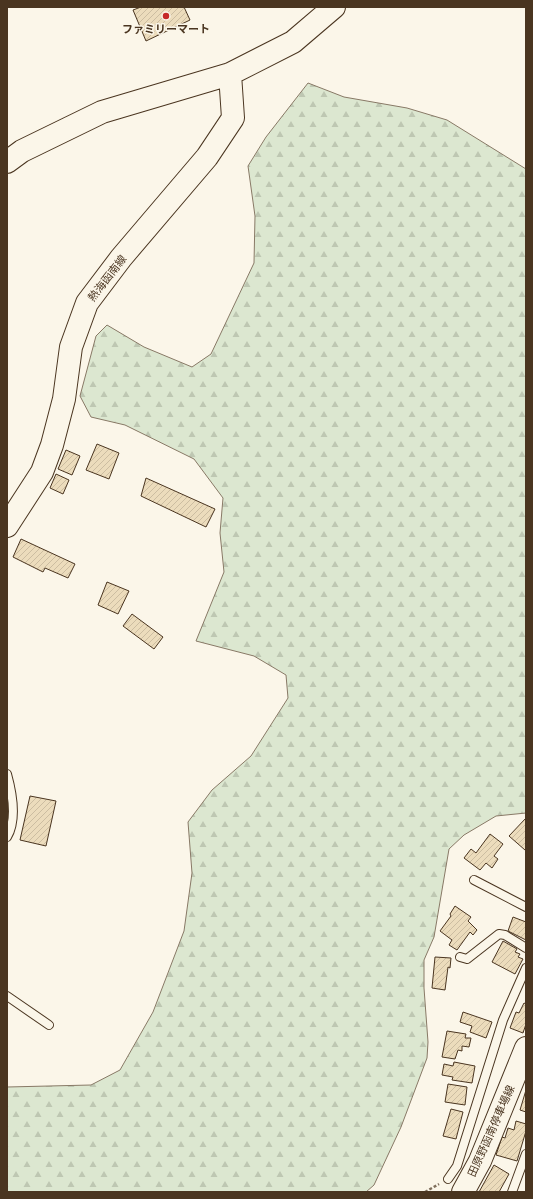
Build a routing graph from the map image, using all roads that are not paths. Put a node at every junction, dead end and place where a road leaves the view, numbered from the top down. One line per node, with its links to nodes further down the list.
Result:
1 (334, 7): 2 (main road)
2 (230, 74): 3 (main road); 4 (main road, 熱海函南線)
3 (7, 162)
4 (7, 526)
5 (7, 774): 6 (lane)
6 (7, 837)
7 (474, 880): 8 (lane)
8 (526, 907)
9 (526, 948): 10 (lane)
10 (460, 957)
11 (526, 968): 16 (lane)
12 (7, 996): 13 (lane)
13 (49, 1025)
14 (526, 1048): 16 (main road, 田原野函南停車場線)
15 (526, 1154): 17 (lane)
16 (455, 1186)
17 (512, 1192)

